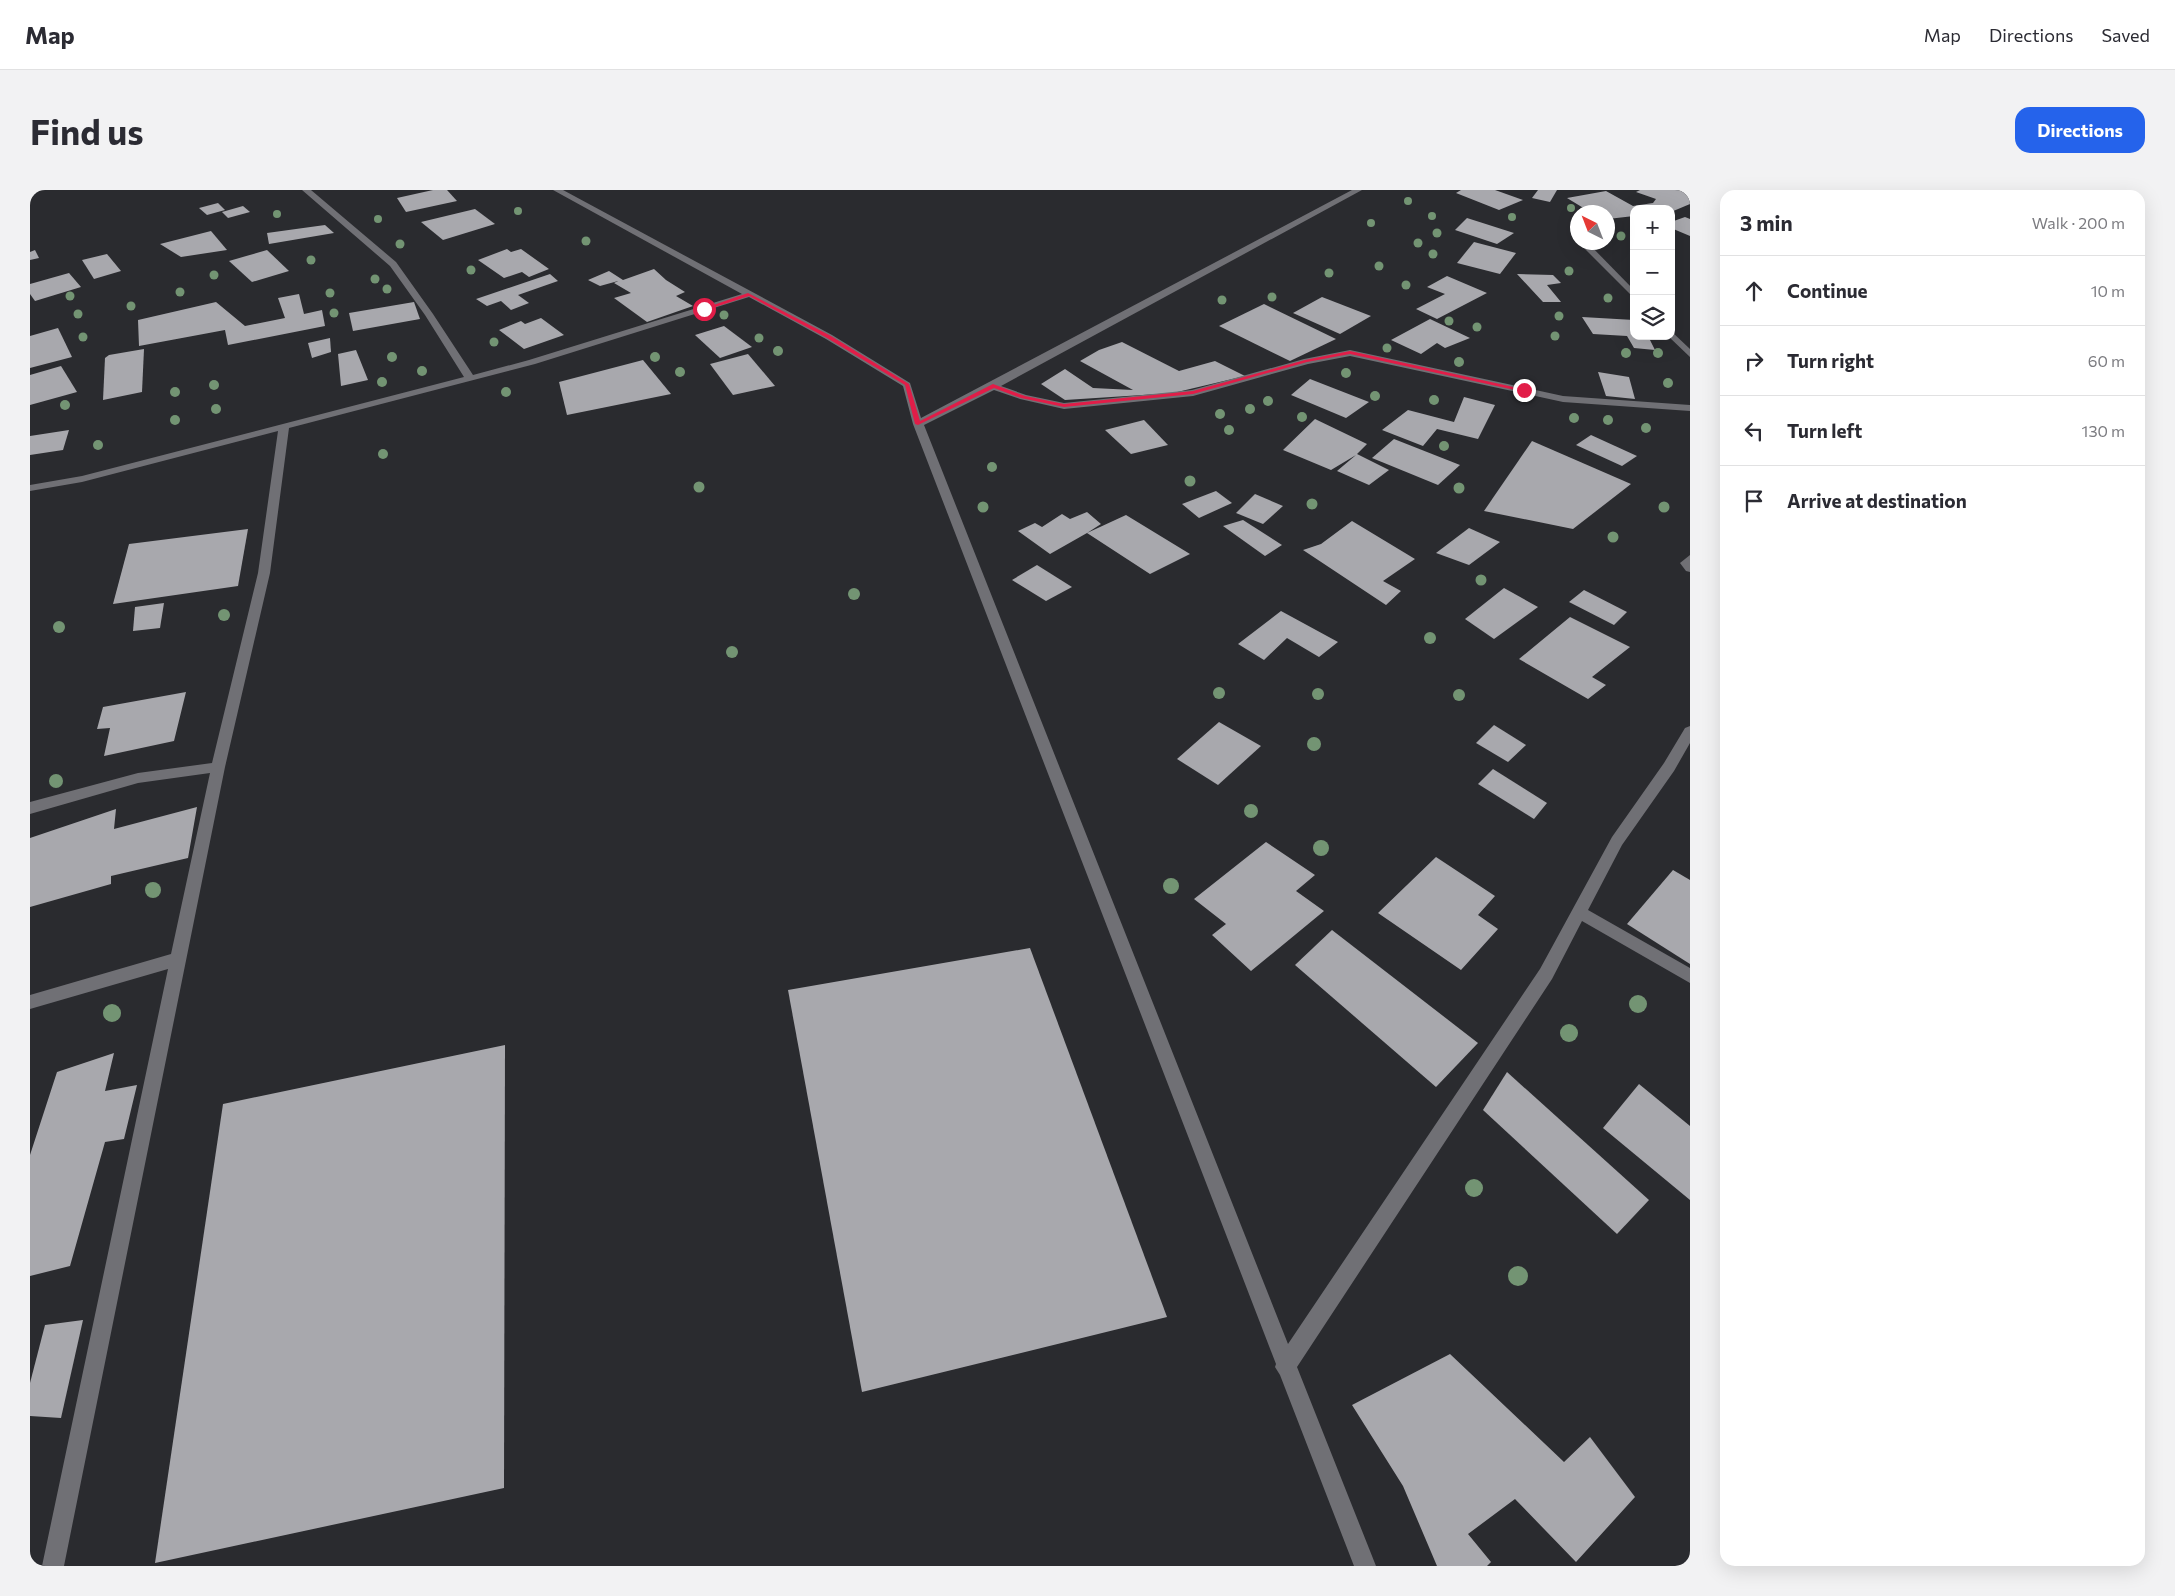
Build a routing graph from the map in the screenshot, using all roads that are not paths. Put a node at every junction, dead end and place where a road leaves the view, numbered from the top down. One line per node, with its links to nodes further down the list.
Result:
1 (306, 190): 9 (street)
2 (557, 190): 6 (street)
3 (1358, 190): 10 (street)
4 (1590, 250): 5 (street)
5 (1630, 291)
6 (750, 294): 9 (street); 12 (street)
7 (1675, 338): 8 (street)
8 (1690, 354)
9 (470, 378): 13 (street)
10 (993, 386): 11 (street); 12 (street)
11 (1690, 408)
12 (918, 424): 24 (street)
13 (284, 428): 14 (street); 18 (street)
14 (30, 488)
15 (1690, 559): 16 (street)
16 (1690, 568)
17 (1690, 731): 20 (street)
18 (218, 767): 19 (street); 21 (street)
19 (30, 808)
20 (1579, 912): 22 (street); 24 (street)
21 (178, 959): 23 (street); 25 (street)
22 (1690, 976)
23 (30, 1002)
24 (1285, 1367): 26 (street)
25 (53, 1566)
26 (1365, 1566)

